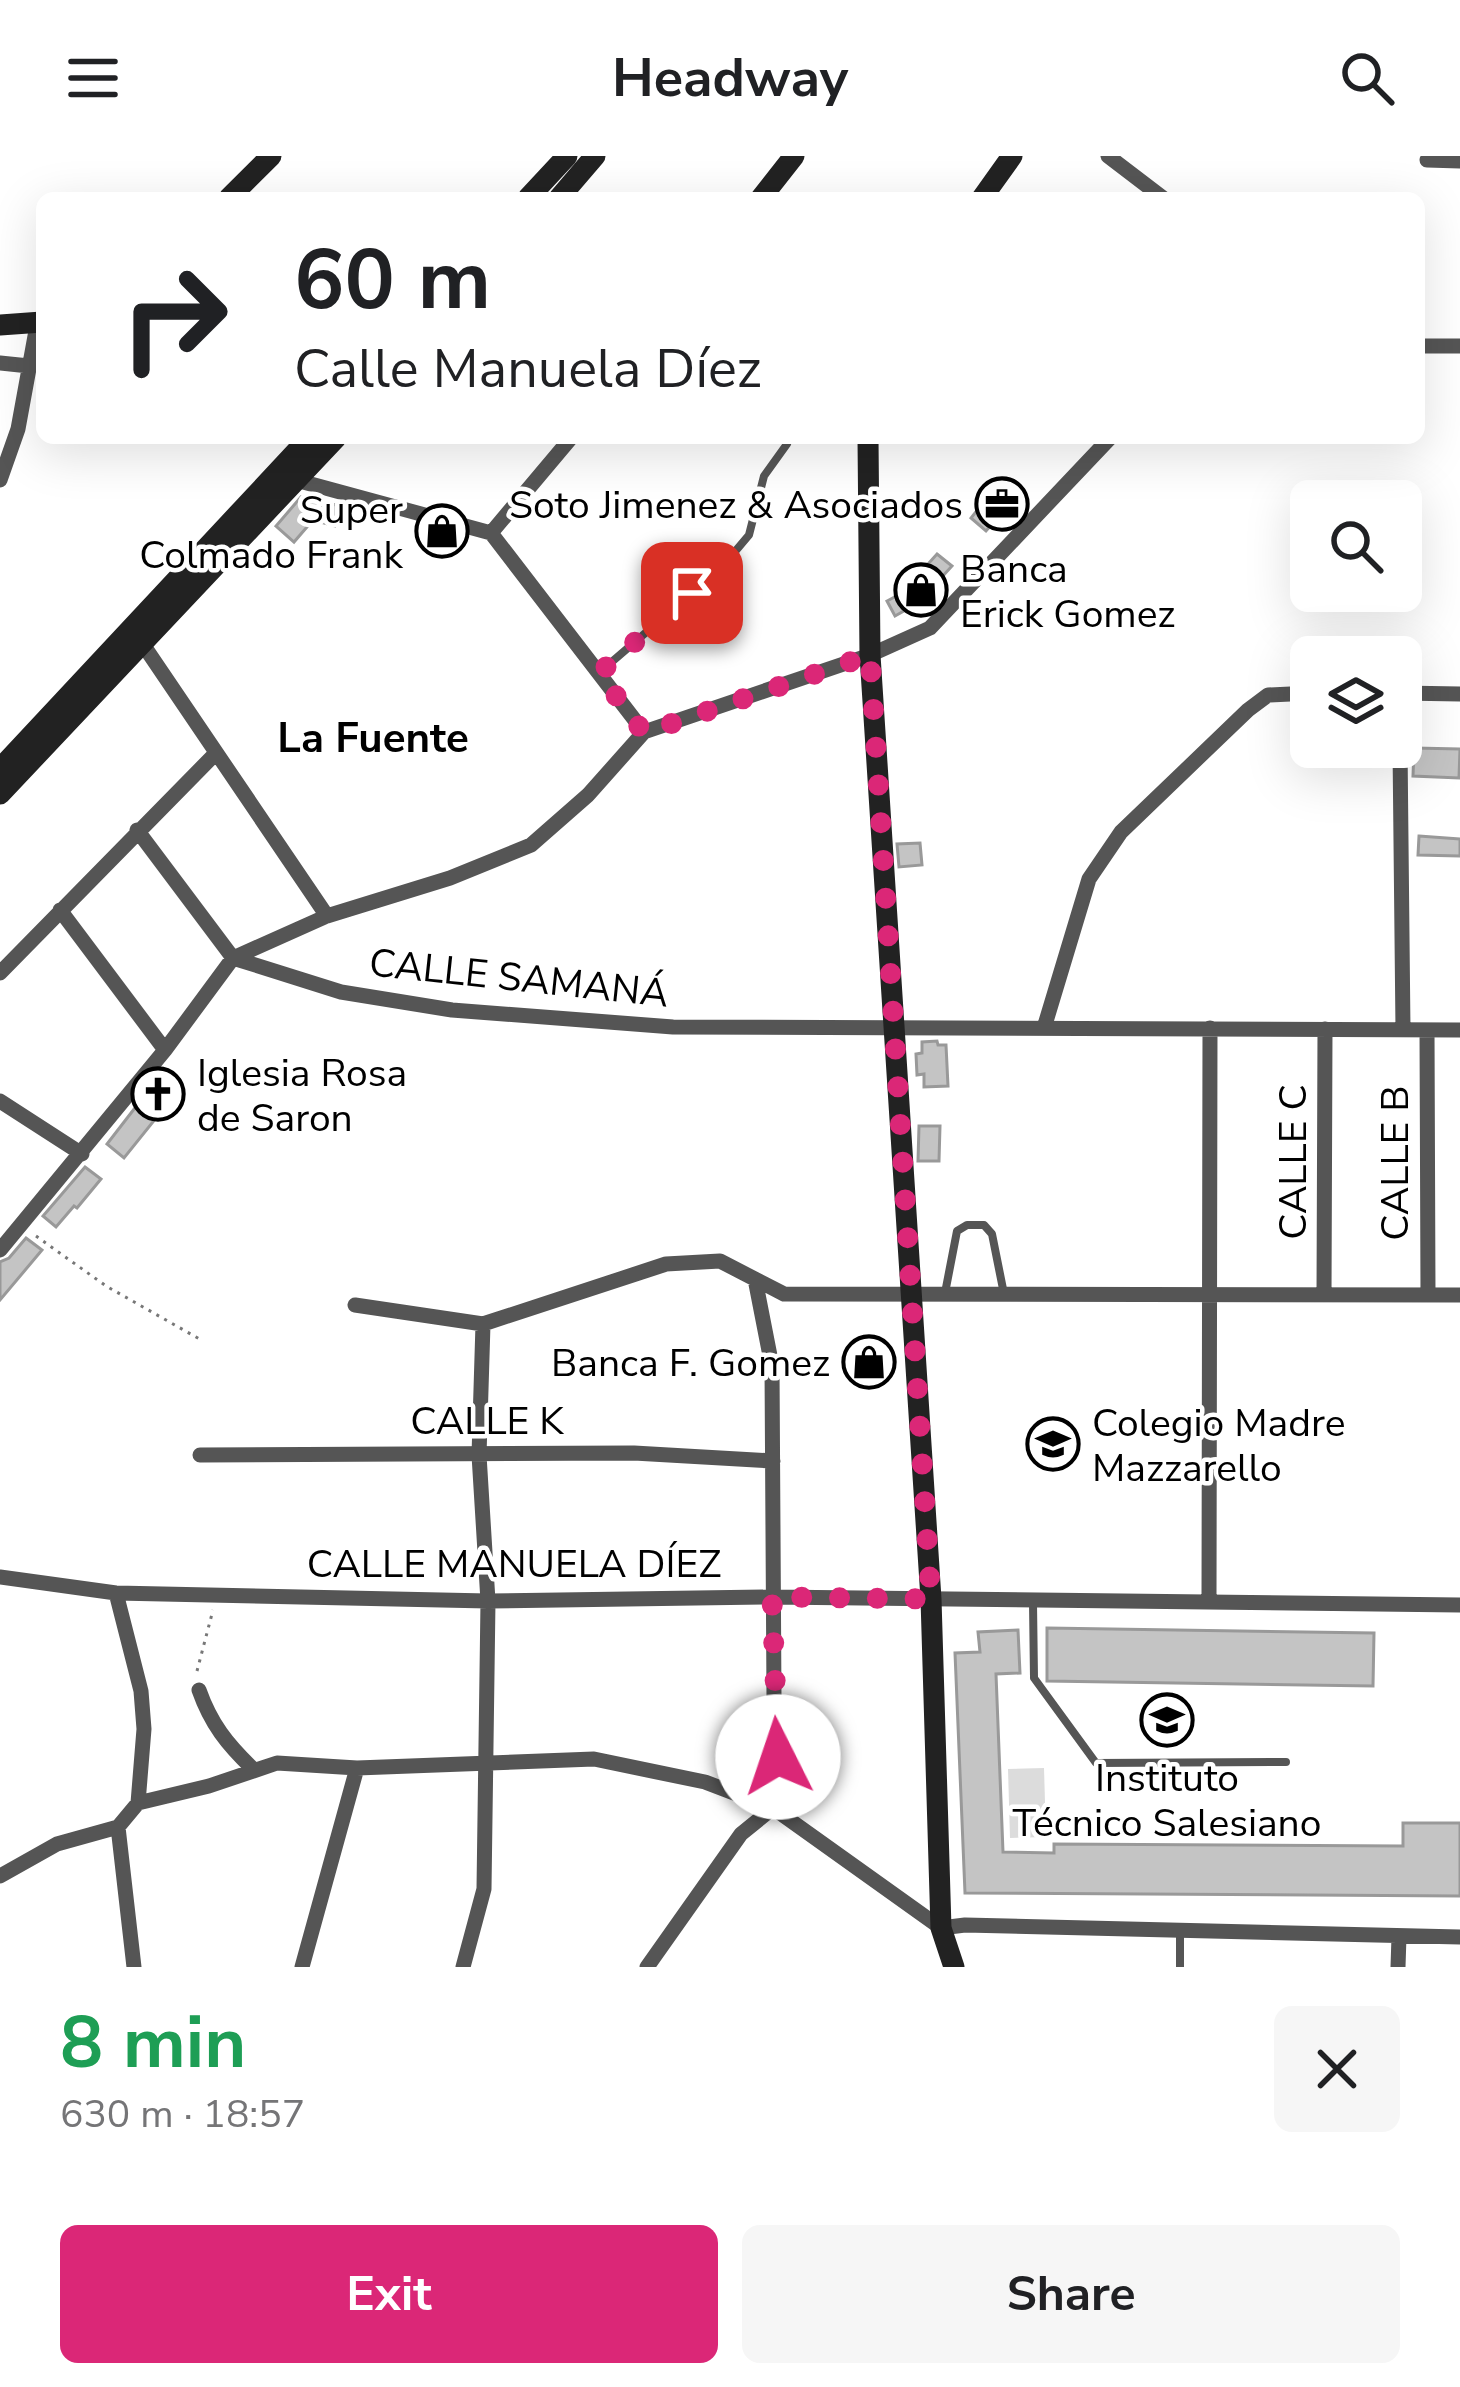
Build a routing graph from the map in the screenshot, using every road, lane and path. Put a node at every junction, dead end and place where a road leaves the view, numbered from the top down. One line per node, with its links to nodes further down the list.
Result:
1 (271, 156): 9 (main road)
2 (567, 156): 10 (main road)
3 (595, 156): 11 (main road)
4 (794, 156): 12 (main road)
5 (1012, 156): 13 (main road)
6 (1108, 156): 14 (street)
7 (1426, 160): 8 (street)
8 (1460, 161)
9 (235, 192)
10 (534, 192)
11 (564, 192)
12 (766, 192)
13 (986, 192)
14 (1155, 192)
15 (36, 323): 16 (main road)
16 (0, 325)
17 (36, 338): 21 (street)
18 (1425, 346): 19 (street)
19 (1460, 346)
20 (0, 363): 21 (street)
21 (29, 365): 28 (street)
22 (303, 444): 40 (main road)
23 (330, 444): 29 (main road)
24 (567, 444): 30 (street)
25 (787, 444): 33 (lane)
26 (868, 444): 32 (main road)
27 (1104, 444): 32 (street)
28 (0, 480)
29 (296, 480): 30 (street); 31 (main road)
30 (491, 533): 33 (street)
31 (142, 643): 38 (street); 41 (main road)
32 (870, 655): 37 (street); 47 (main road)
33 (599, 673): 37 (street)
34 (1422, 693): 36 (street)
35 (1290, 694): 48 (street)
36 (1460, 694)
37 (644, 733): 44 (street)
38 (216, 753): 42 (street); 44 (street)
39 (1400, 768): 51 (street)
40 (0, 769)
41 (0, 794)
42 (137, 830): 43 (street); 45 (street)
43 (61, 910): 46 (street); 54 (street)
44 (327, 916): 45 (street)
45 (233, 958): 47 (street, CALLE SAMANÁ); 54 (street)
46 (2, 965)
47 (892, 1028): 48 (street, CALLE SAMANÁ); 65 (main road)
48 (1043, 1028): 49 (street, CALLE SAMANÁ)
49 (1210, 1028): 50 (street, CALLE SAMANÁ); 60 (street)
50 (1325, 1029): 51 (street, CALLE SAMANÁ); 61 (street, CALLE C)
51 (1403, 1030): 52 (street, CALLE SAMANÁ)
52 (1426, 1030): 53 (street, CALLE SAMANÁ); 63 (street, CALLE B)
53 (1460, 1030)
54 (165, 1050): 56 (street)
55 (0, 1101): 56 (street)
56 (82, 1154): 57 (street)
57 (20, 1224): 58 (street); 69 (path)
58 (0, 1250)
59 (754, 1279): 65 (street); 68 (street); 72 (street)
60 (1211, 1294): 61 (street); 62 (street); 80 (street)
61 (1324, 1294): 63 (street)
62 (1004, 1295): 66 (street); 66 (lane)
63 (1427, 1295): 64 (street)
64 (1460, 1295)
65 (914, 1296): 66 (street); 77 (main road)
66 (945, 1296)
67 (355, 1305): 68 (street)
68 (483, 1324): 70 (street)
69 (203, 1341)
70 (479, 1454): 71 (street, CALLE K); 72 (street, CALLE K); 79 (street)
71 (200, 1455)
72 (773, 1461): 76 (street)
73 (0, 1577): 74 (street, CALLE MANUELA DÍEZ)
74 (116, 1593): 75 (street, CALLE MANUELA DÍEZ); 87 (street)
75 (218, 1593): 79 (street, CALLE MANUELA DÍEZ); 82 (path)
76 (772, 1597): 77 (street, CALLE MANUELA DÍEZ); 79 (street, CALLE MANUELA DÍEZ); 88 (street)
77 (931, 1599): 78 (street, CALLE MANUELA DÍEZ); 91 (main road)
78 (1033, 1600): 80 (street, CALLE MANUELA DÍEZ); 84 (lane)
79 (488, 1601): 83 (street)
80 (1209, 1602): 81 (street, CALLE MANUELA DÍEZ)
81 (1460, 1605)
82 (199, 1690): 86 (street)
83 (484, 1762): 85 (street); 88 (street); 97 (street)
84 (1286, 1762)
85 (357, 1768): 86 (street); 96 (street)
86 (253, 1769): 87 (street)
87 (138, 1803): 89 (street)
88 (773, 1808): 91 (street); 98 (street)
89 (118, 1827): 90 (street); 95 (street)
90 (0, 1876)
91 (941, 1928): 92 (street); 99 (main road)
92 (1180, 1930): 93 (street); 100 (lane)
93 (1400, 1936): 94 (street); 101 (street)
94 (1460, 1937)
95 (128, 1966)
96 (302, 1967)
97 (463, 1967)
98 (647, 1967)
99 (954, 1967)
100 (1180, 1967)
101 (1398, 1967)

